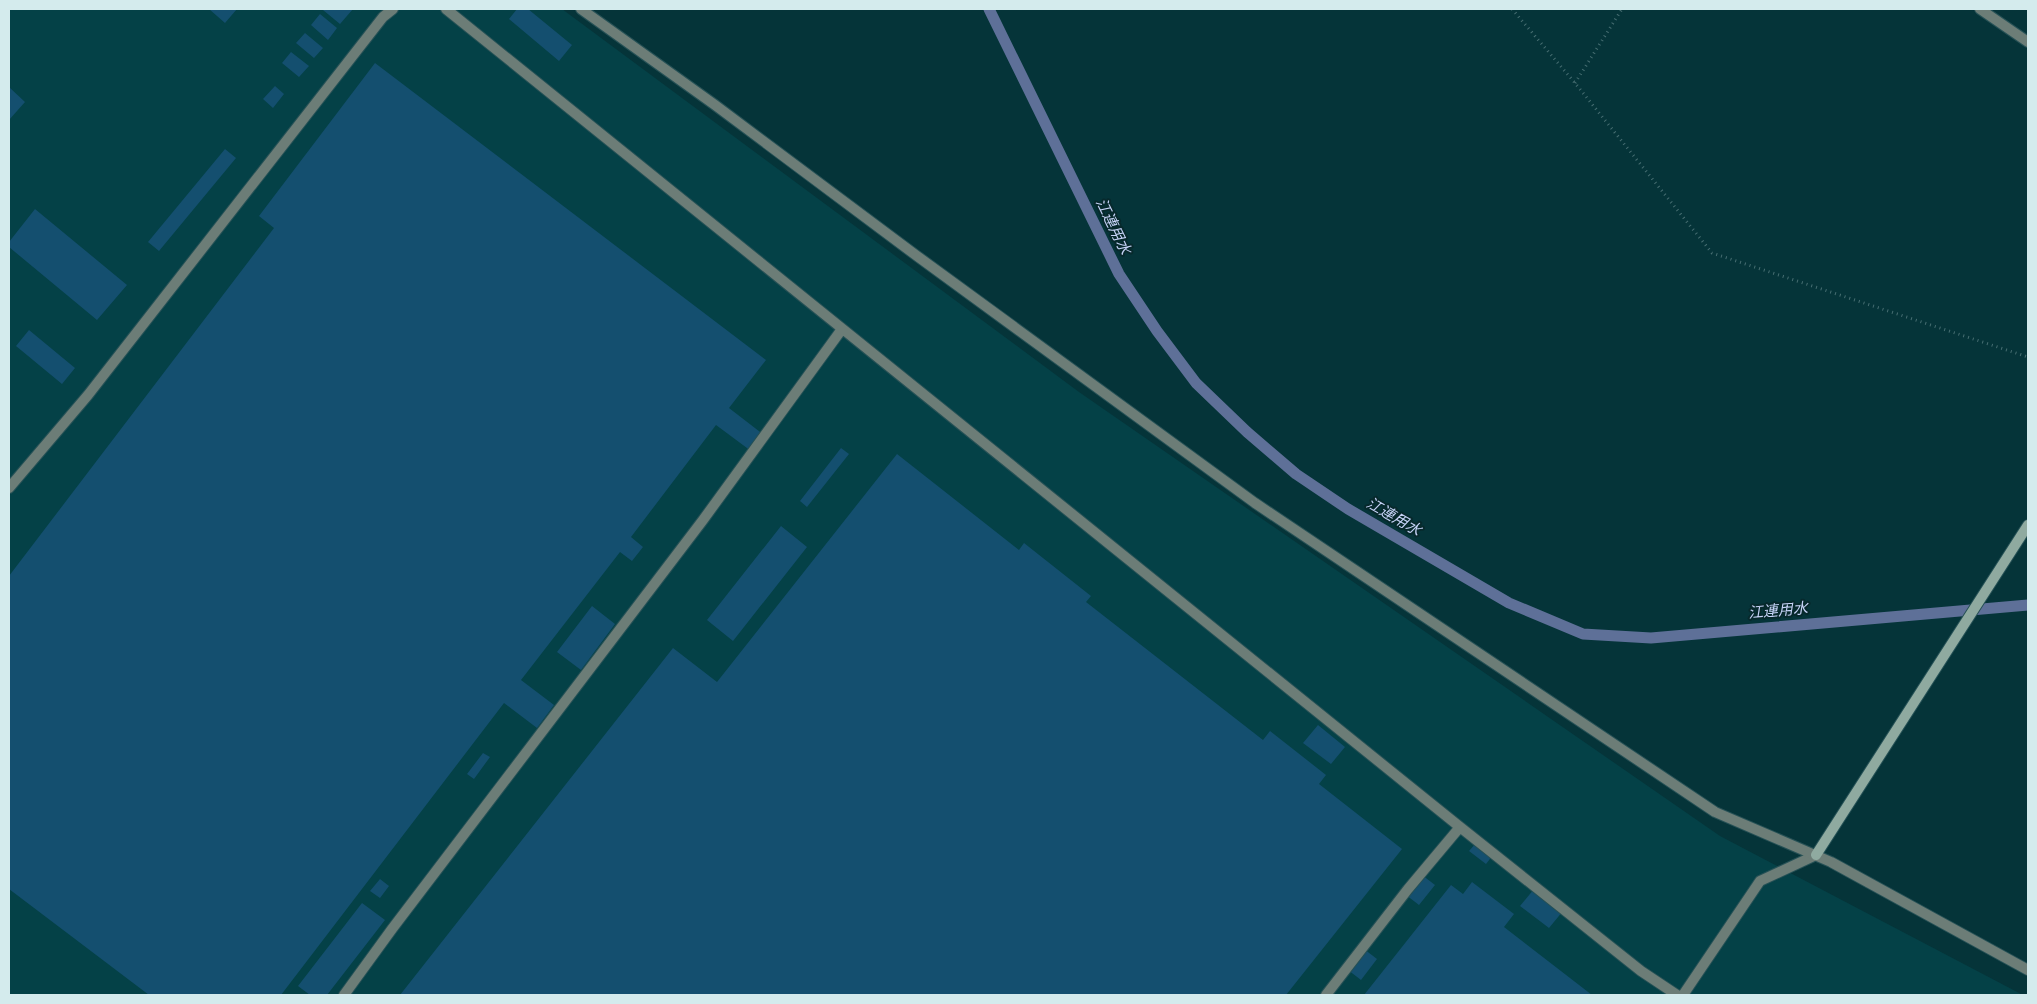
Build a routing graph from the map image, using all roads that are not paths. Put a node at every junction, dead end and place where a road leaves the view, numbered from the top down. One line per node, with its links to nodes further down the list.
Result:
1 (393, 9): 7 (street)
2 (446, 9): 6 (street)
3 (581, 9): 10 (street)
4 (1980, 9): 5 (street)
5 (2028, 42)
6 (842, 329): 9 (street); 12 (street)
7 (9, 488)
8 (2028, 525): 10 (street)
9 (1460, 827): 13 (street); 14 (street)
10 (1816, 856): 11 (street); 15 (street)
11 (2028, 970)
12 (344, 995)
13 (1326, 995)
14 (1677, 995)
15 (1683, 995)

